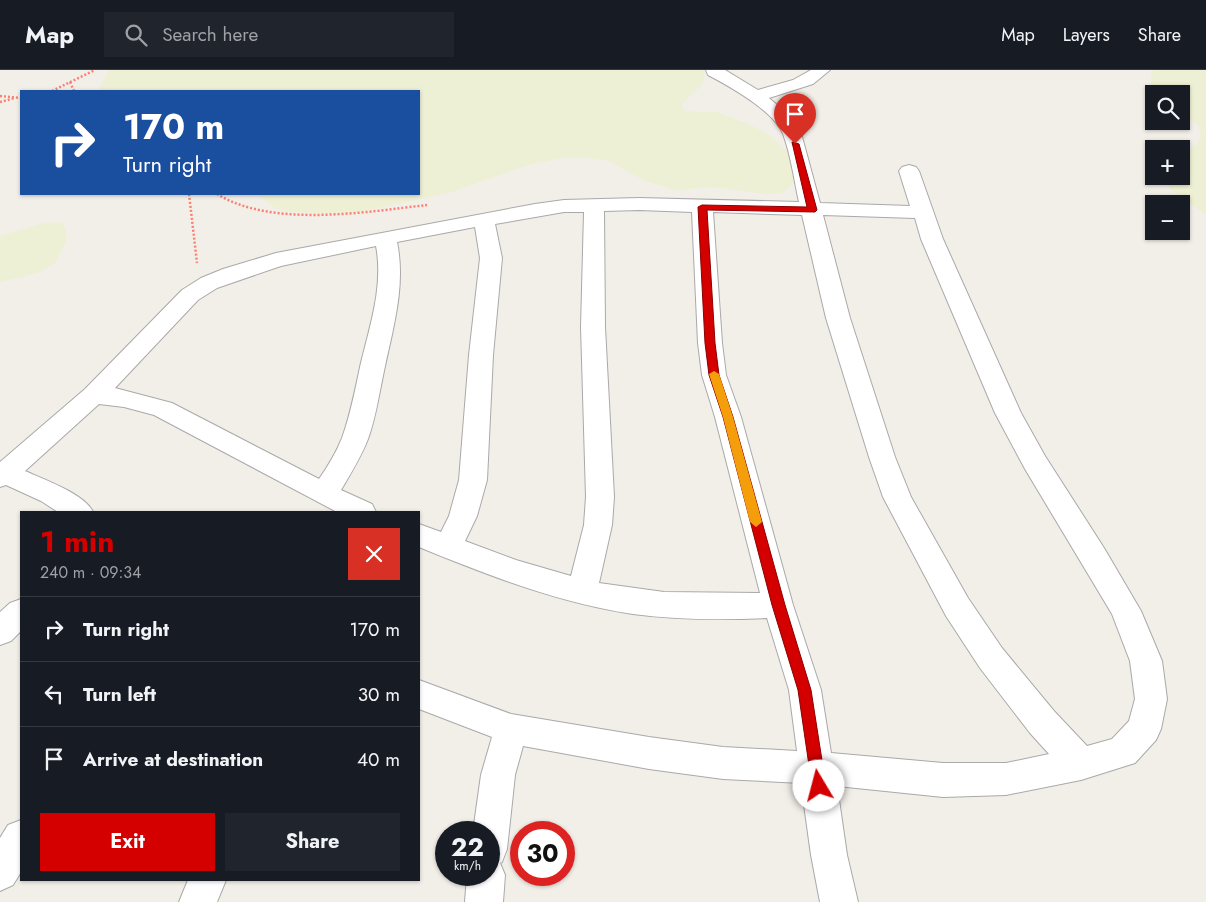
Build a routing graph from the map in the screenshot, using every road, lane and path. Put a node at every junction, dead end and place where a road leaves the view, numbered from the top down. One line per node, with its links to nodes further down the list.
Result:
1 (95, 70): 4 (path)
2 (822, 70): 8 (street)
3 (714, 71): 8 (street)
4 (70, 82): 5 (path); 6 (path)
5 (54, 90)
6 (74, 90)
7 (0, 96): 9 (path)
8 (754, 96): 17 (street)
9 (19, 98): 10 (path)
10 (0, 102)
11 (909, 171): 18 (street)
12 (189, 195): 21 (path)
13 (218, 195): 14 (path)
14 (434, 204)
15 (594, 206): 16 (street); 19 (street); 29 (street)
16 (702, 207): 17 (street); 30 (street)
17 (812, 210): 18 (street); 35 (street)
18 (922, 212): 35 (street)
19 (484, 219): 20 (street); 28 (street)
20 (384, 238): 21 (street); 24 (street)
21 (190, 295): 22 (street)
22 (94, 395): 23 (street); 24 (street)
23 (3, 475): 25 (street)
24 (324, 494): 26 (street)
25 (78, 511)
26 (360, 511)
27 (420, 536): 28 (street)
28 (447, 547): 29 (street)
29 (582, 590): 30 (street)
30 (778, 605): 36 (street)
31 (20, 613): 32 (street)
32 (0, 632)
33 (420, 694): 34 (street)
34 (511, 729): 36 (street); 37 (street)
35 (1081, 764): 36 (street)
36 (817, 768): 44 (street)
37 (492, 821)
38 (20, 840): 39 (street)
39 (0, 872)
40 (207, 881): 42 (street)
41 (485, 886): 43 (street)
42 (198, 902)
43 (484, 902)
44 (839, 902)

